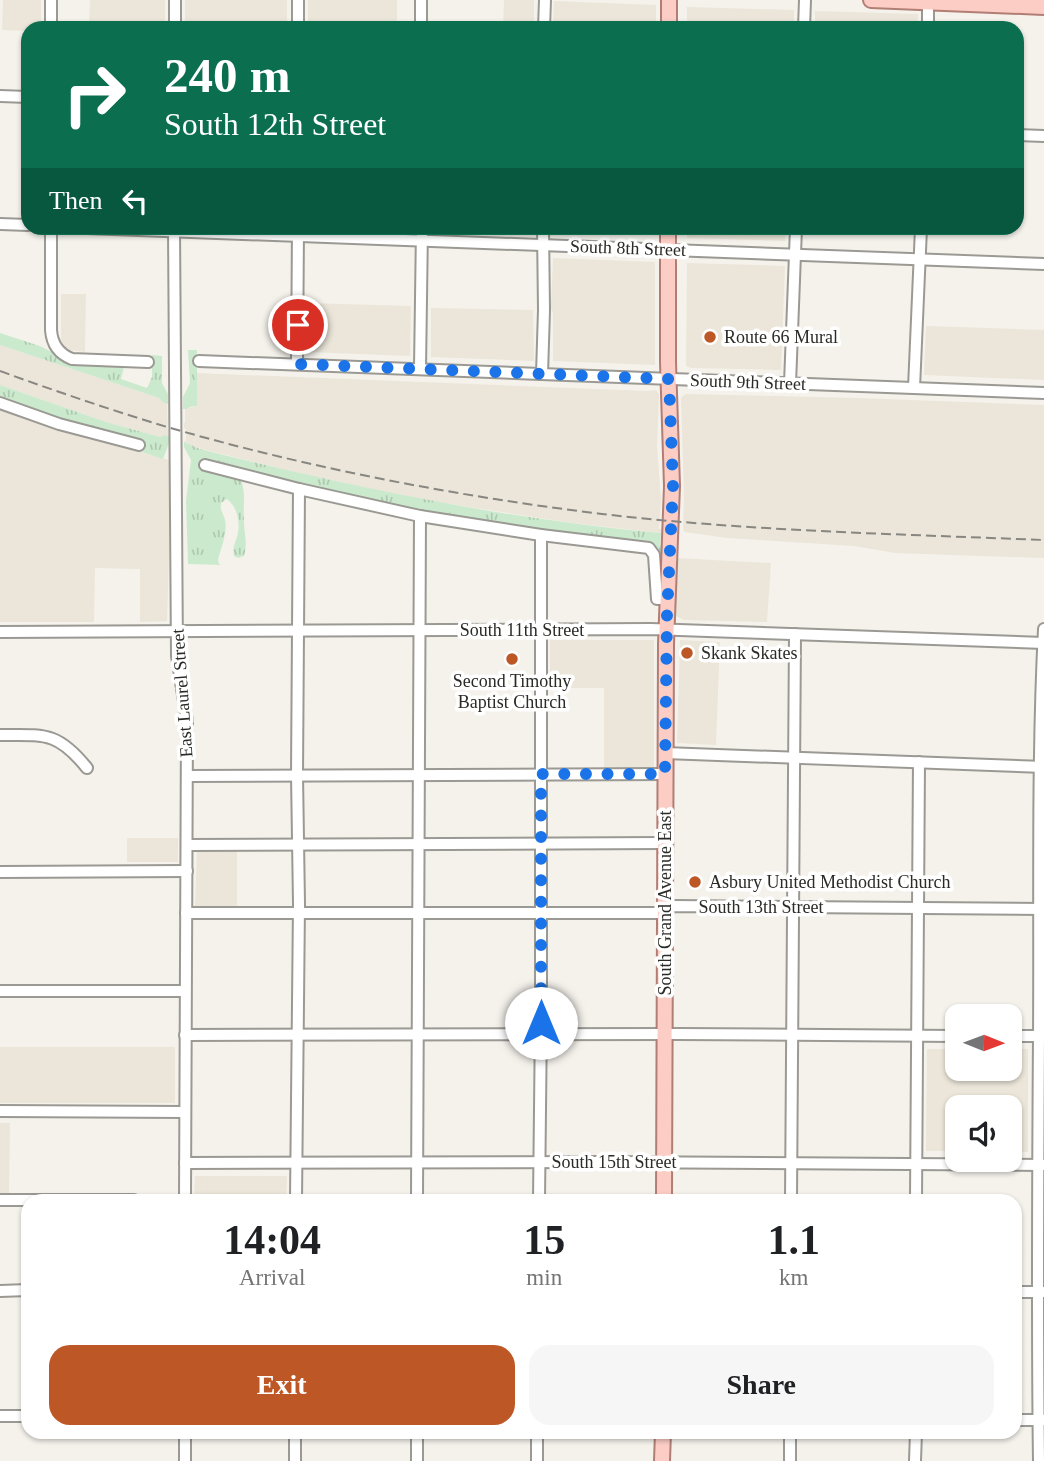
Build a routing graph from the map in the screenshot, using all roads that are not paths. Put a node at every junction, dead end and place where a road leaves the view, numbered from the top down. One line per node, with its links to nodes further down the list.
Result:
1 (51, 0): 11 (street)
2 (175, 0): 12 (street)
3 (298, 0): 13 (street)
4 (421, 0): 14 (street)
5 (545, 0): 15 (street)
6 (669, 0): 16 (main road)
7 (805, 0): 17 (street)
8 (871, 0): 9 (main road)
9 (928, 1): 10 (main road); 18 (street)
10 (1044, 7)
11 (51, 21)
12 (175, 21)
13 (298, 21)
14 (421, 21)
15 (544, 21)
16 (669, 21)
17 (804, 21)
18 (928, 21)
19 (0, 96): 20 (street)
20 (21, 97)
21 (1024, 135): 22 (street)
22 (1044, 136)
23 (0, 224): 24 (street)
24 (21, 225)
25 (51, 235): 41 (street)
26 (174, 235): 62 (street, East Laurel Street)
27 (298, 235): 42 (street)
28 (344, 235): 34 (street, South 8th Street)
29 (422, 235): 34 (street)
30 (543, 235): 35 (street)
31 (668, 235): 36 (main road, South Grand Avenue East)
32 (796, 235): 37 (street)
33 (921, 235): 38 (street)
34 (422, 240): 35 (street, South 8th Street); 43 (street)
35 (543, 245): 36 (street, South 8th Street); 44 (street)
36 (668, 250): 37 (street, South 8th Street); 45 (main road, South Grand Avenue East)
37 (795, 255): 38 (street, South 8th Street); 46 (street)
38 (920, 259): 39 (street, South 8th Street); 47 (street)
39 (1044, 264)
40 (200, 361): 42 (street, South 9th Street)
41 (148, 362)
42 (297, 364): 43 (street, South 9th Street)
43 (420, 369): 44 (street, South 9th Street)
44 (542, 374): 45 (street, South 9th Street)
45 (669, 379): 46 (street, South 9th Street); 55 (main road, South Grand Avenue East)
46 (790, 384): 47 (street, South 9th Street)
47 (914, 388): 48 (street, South 9th Street)
48 (1044, 393)
49 (0, 403): 50 (street)
50 (139, 446)
51 (205, 465): 52 (street)
52 (299, 489): 53 (street); 60 (street)
53 (420, 516): 54 (street); 58 (street)
54 (541, 535): 55 (street); 59 (street)
55 (667, 599): 56 (main road, South Grand Avenue East)
56 (666, 629): 59 (street, South 11th Street); 63 (street, South 11th Street); 66 (main road, South Grand Avenue East)
57 (1044, 629): 64 (street)
58 (419, 630): 59 (street, South 11th Street); 60 (street, South 11th Street); 74 (street)
59 (541, 630): 71 (street)
60 (299, 631): 62 (street, South 11th Street); 73 (street)
61 (0, 632): 62 (street, South 11th Street)
62 (177, 632): 75 (street, East Laurel Street)
63 (795, 634): 64 (street, South 11th Street); 67 (street)
64 (1044, 643): 69 (street)
65 (0, 735): 70 (street)
66 (665, 753): 67 (street); 72 (main road, South Grand Avenue East)
67 (794, 757): 68 (street); 83 (street)
68 (919, 762): 69 (street); 84 (street)
69 (1042, 767): 85 (street)
70 (87, 768)
71 (541, 774): 72 (street); 74 (street); 76 (street)
72 (665, 774): 77 (main road, South Grand Avenue East)
73 (298, 775): 74 (street); 75 (street); 78 (street)
74 (420, 775): 79 (street)
75 (187, 776): 80 (street, East Laurel Street)
76 (541, 843): 77 (street); 79 (street); 86 (street)
77 (664, 843): 89 (main road, South Grand Avenue East)
78 (298, 844): 79 (street); 80 (street); 90 (street)
79 (420, 844): 88 (street)
80 (187, 845): 82 (street, East Laurel Street)
81 (0, 872): 82 (street)
82 (187, 872): 87 (street, East Laurel Street)
83 (793, 907): 84 (street, South 13th Street); 89 (street, South 13th Street); 98 (street)
84 (918, 908): 85 (street, South 13th Street); 99 (street)
85 (1042, 909): 102 (street)
86 (541, 912): 88 (street, South 13th Street); 89 (street, South 13th Street); 97 (street)
87 (186, 913): 90 (street, South 13th Street); 92 (street, East Laurel Street)
88 (419, 913): 90 (street, South 13th Street); 96 (street)
89 (665, 913): 93 (main road, South Grand Avenue East)
90 (299, 914): 95 (street)
91 (0, 990): 92 (street)
92 (185, 991): 94 (street, East Laurel Street)
93 (664, 1034): 97 (street); 98 (street); 106 (main road, South Grand Avenue East)
94 (185, 1035): 95 (street); 104 (street, East Laurel Street)
95 (298, 1035): 96 (street); 108 (street)
96 (419, 1035): 97 (street); 109 (street)
97 (541, 1035): 105 (street)
98 (792, 1035): 99 (street); 110 (street)
99 (917, 1036): 100 (street); 111 (street)
100 (945, 1036)
101 (1022, 1036): 102 (street)
102 (1041, 1036): 112 (street)
103 (0, 1111): 104 (street)
104 (185, 1112): 107 (street, East Laurel Street)
105 (539, 1162): 106 (street, South 15th Street); 109 (street, South 15th Street); 116 (street)
106 (664, 1162): 110 (street, South 15th Street); 117 (main road, South Grand Avenue East)
107 (185, 1163): 108 (street, South 15th Street); 113 (street, East Laurel Street)
108 (296, 1163): 109 (street, South 15th Street); 114 (street)
109 (418, 1163): 115 (street)
110 (791, 1163): 111 (street, South 15th Street); 118 (street)
111 (917, 1164): 112 (street, South 15th Street); 119 (street)
112 (1041, 1165): 125 (street)
113 (185, 1194)
114 (296, 1194)
115 (417, 1194)
116 (539, 1194)
117 (664, 1194)
118 (791, 1194)
119 (916, 1194)
120 (0, 1200): 121 (street)
121 (21, 1200)
122 (21, 1290): 123 (street)
123 (0, 1291)
124 (1022, 1292): 125 (street)
125 (1041, 1292): 129 (street)
126 (0, 1416): 127 (street)
127 (21, 1416)
128 (1022, 1420): 129 (street)
129 (1041, 1420): 144 (street)
130 (185, 1439): 137 (street)
131 (295, 1439): 138 (street)
132 (416, 1439): 139 (street)
133 (537, 1439): 140 (street)
134 (663, 1439): 141 (main road)
135 (790, 1439): 142 (street)
136 (916, 1439): 143 (street)
137 (185, 1461)
138 (295, 1461)
139 (417, 1461)
140 (537, 1461)
141 (662, 1461)
142 (790, 1461)
143 (915, 1461)
144 (1039, 1461)

